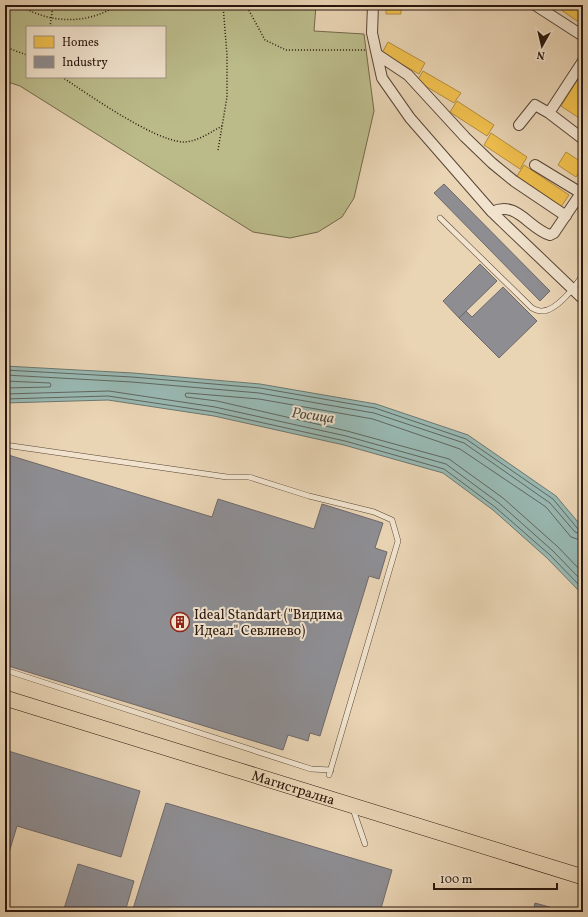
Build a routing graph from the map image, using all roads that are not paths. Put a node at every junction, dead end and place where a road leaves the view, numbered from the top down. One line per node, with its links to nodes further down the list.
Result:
1 (372, 5): 4 (street)
2 (535, 5): 3 (street)
3 (583, 36)
4 (377, 53): 11 (street); 12 (street)
5 (583, 61): 6 (street)
6 (549, 113): 7 (street); 8 (street)
7 (519, 125)
8 (583, 139)
9 (535, 165): 10 (street)
10 (582, 192): 12 (street)
11 (492, 212): 12 (street); 15 (street)
12 (566, 216)
13 (440, 218): 15 (lane)
14 (583, 274): 15 (lane)
15 (573, 290): 16 (street)
16 (583, 299)
17 (5, 445): 18 (lane)
18 (5, 670)
19 (5, 698): 20 (main road, Магистрална)
20 (352, 804): 21 (lane); 22 (main road, Магистрална)
21 (365, 844)
22 (583, 877)

